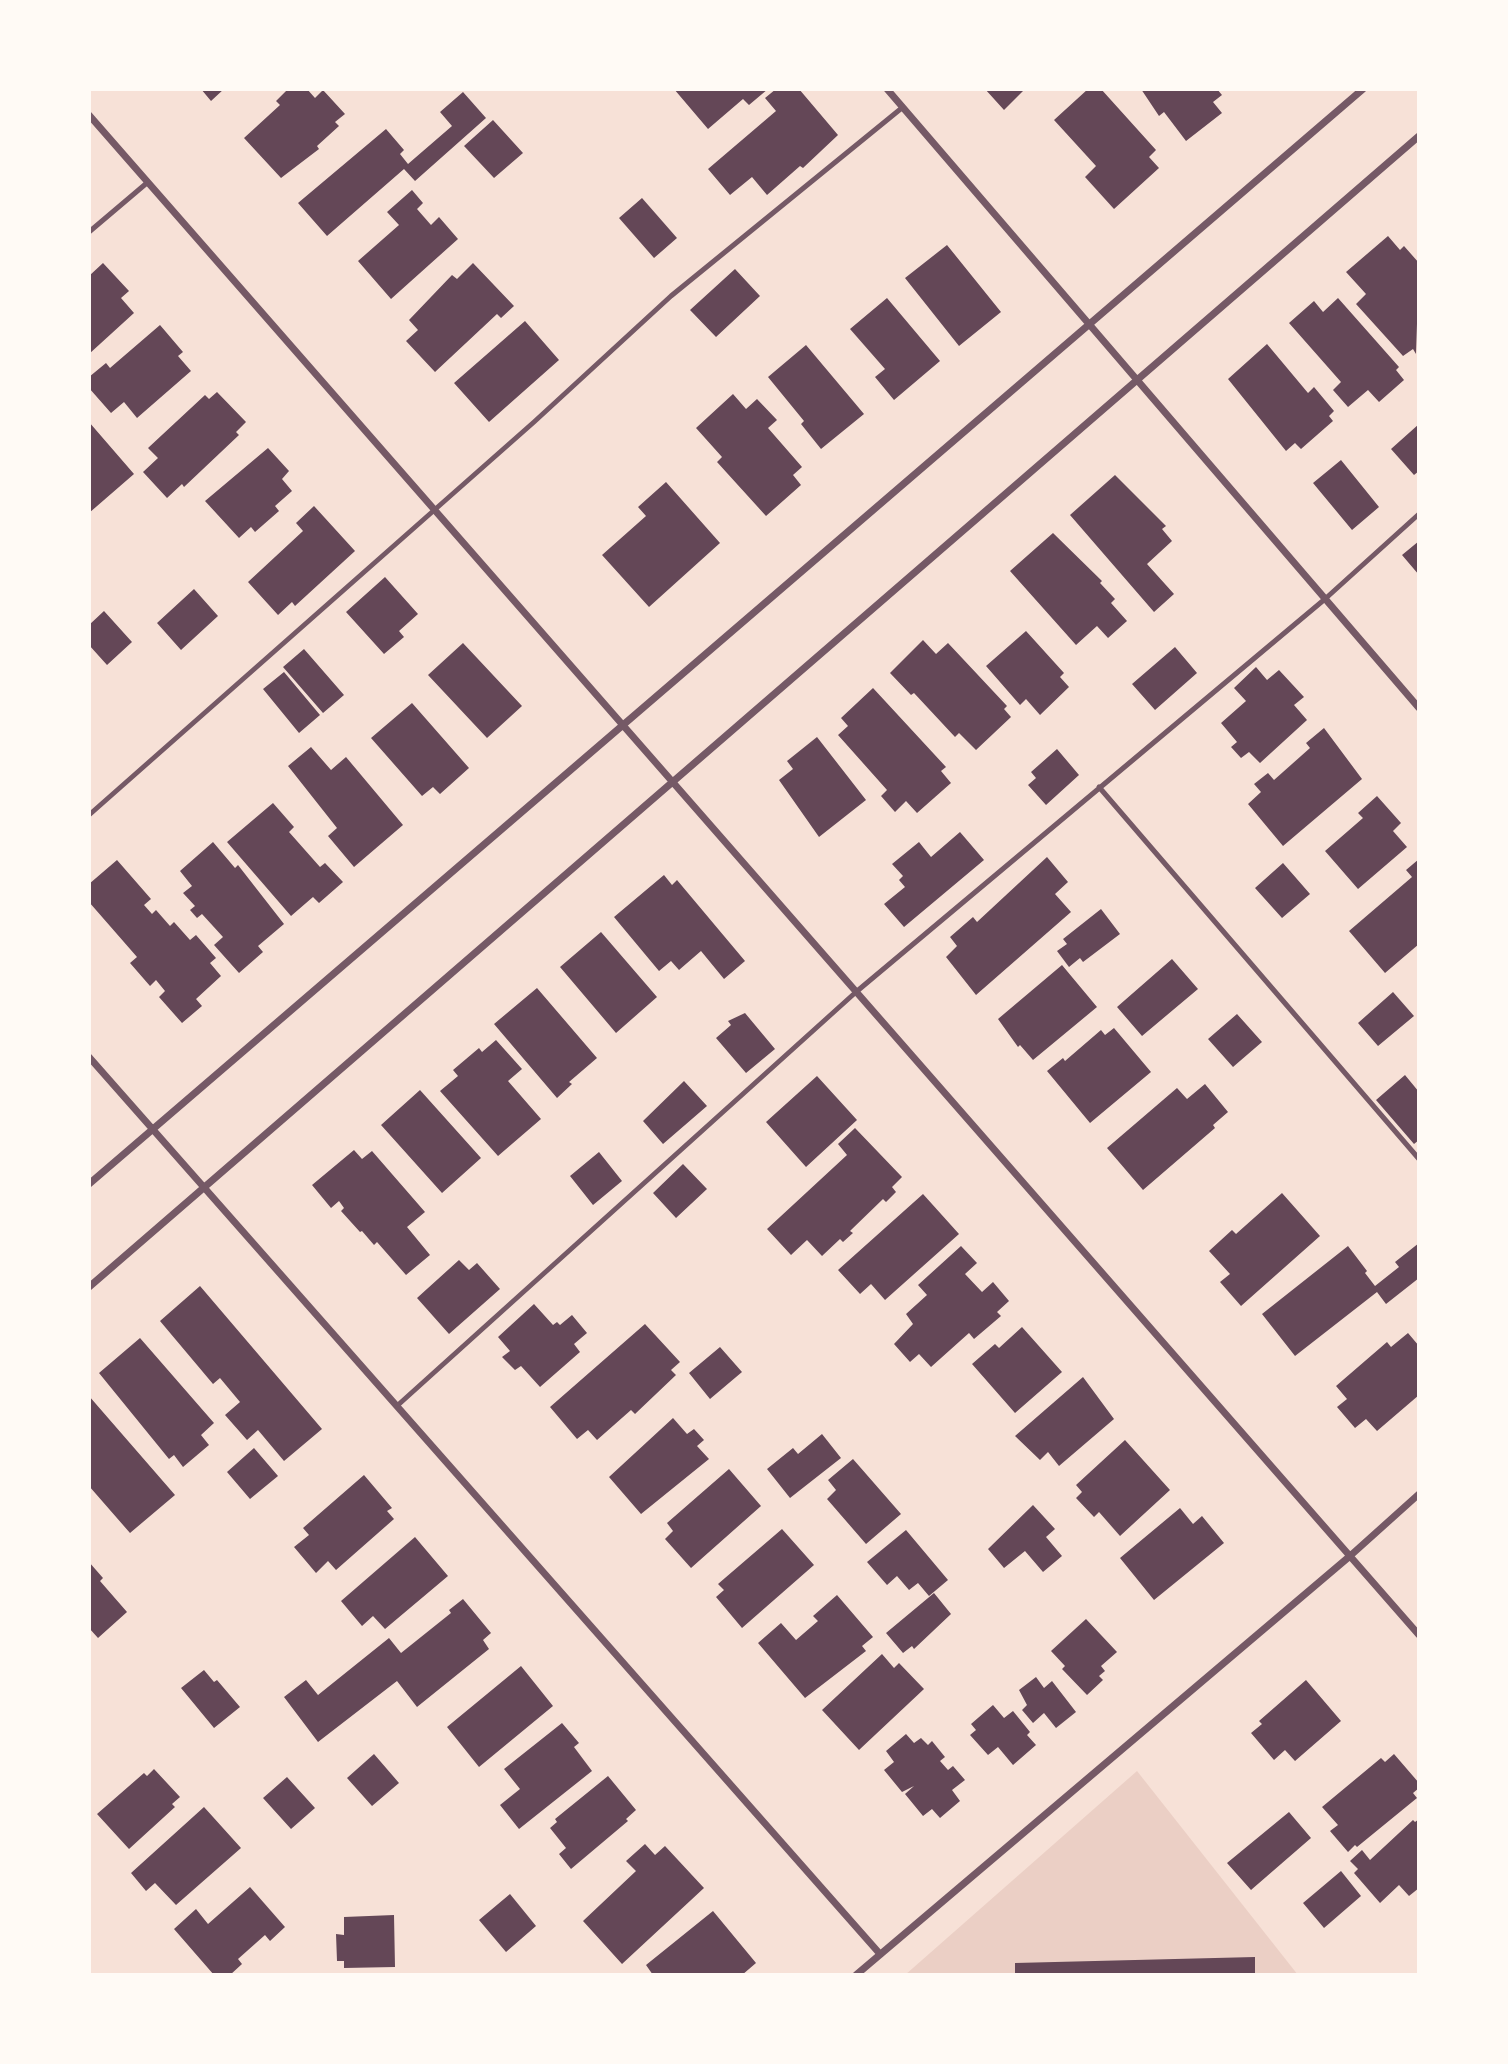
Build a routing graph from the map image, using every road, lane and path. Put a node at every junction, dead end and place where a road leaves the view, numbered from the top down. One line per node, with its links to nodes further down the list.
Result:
1 (887, 89): 3 (street)
2 (1363, 89): 8 (street)
3 (903, 107): 8 (street); 10 (lane)
4 (89, 115): 6 (street)
5 (1419, 136): 9 (street)
6 (148, 182): 7 (lane); 10 (street)
7 (89, 232)
8 (1090, 324): 9 (street); 14 (street)
9 (1137, 379): 12 (street); 15 (street)
10 (435, 510): 14 (street); 17 (lane)
11 (1419, 514): 12 (lane)
12 (1325, 598): 13 (street); 16 (lane)
13 (1419, 708)
14 (623, 725): 15 (street); 20 (street)
15 (673, 782): 18 (street); 23 (street)
16 (1099, 788): 18 (lane); 21 (lane)
17 (89, 814)
18 (856, 992): 25 (lane); 27 (street)
19 (89, 1057): 20 (street)
20 (153, 1130): 22 (street); 23 (street)
21 (1419, 1159)
22 (89, 1184)
23 (204, 1188): 24 (street); 25 (street)
24 (89, 1287)
25 (398, 1405): 29 (street)
26 (1419, 1494): 27 (street)
27 (1350, 1556): 28 (street); 29 (street)
28 (1419, 1635)
29 (880, 1954): 30 (street)
30 (856, 1975)

